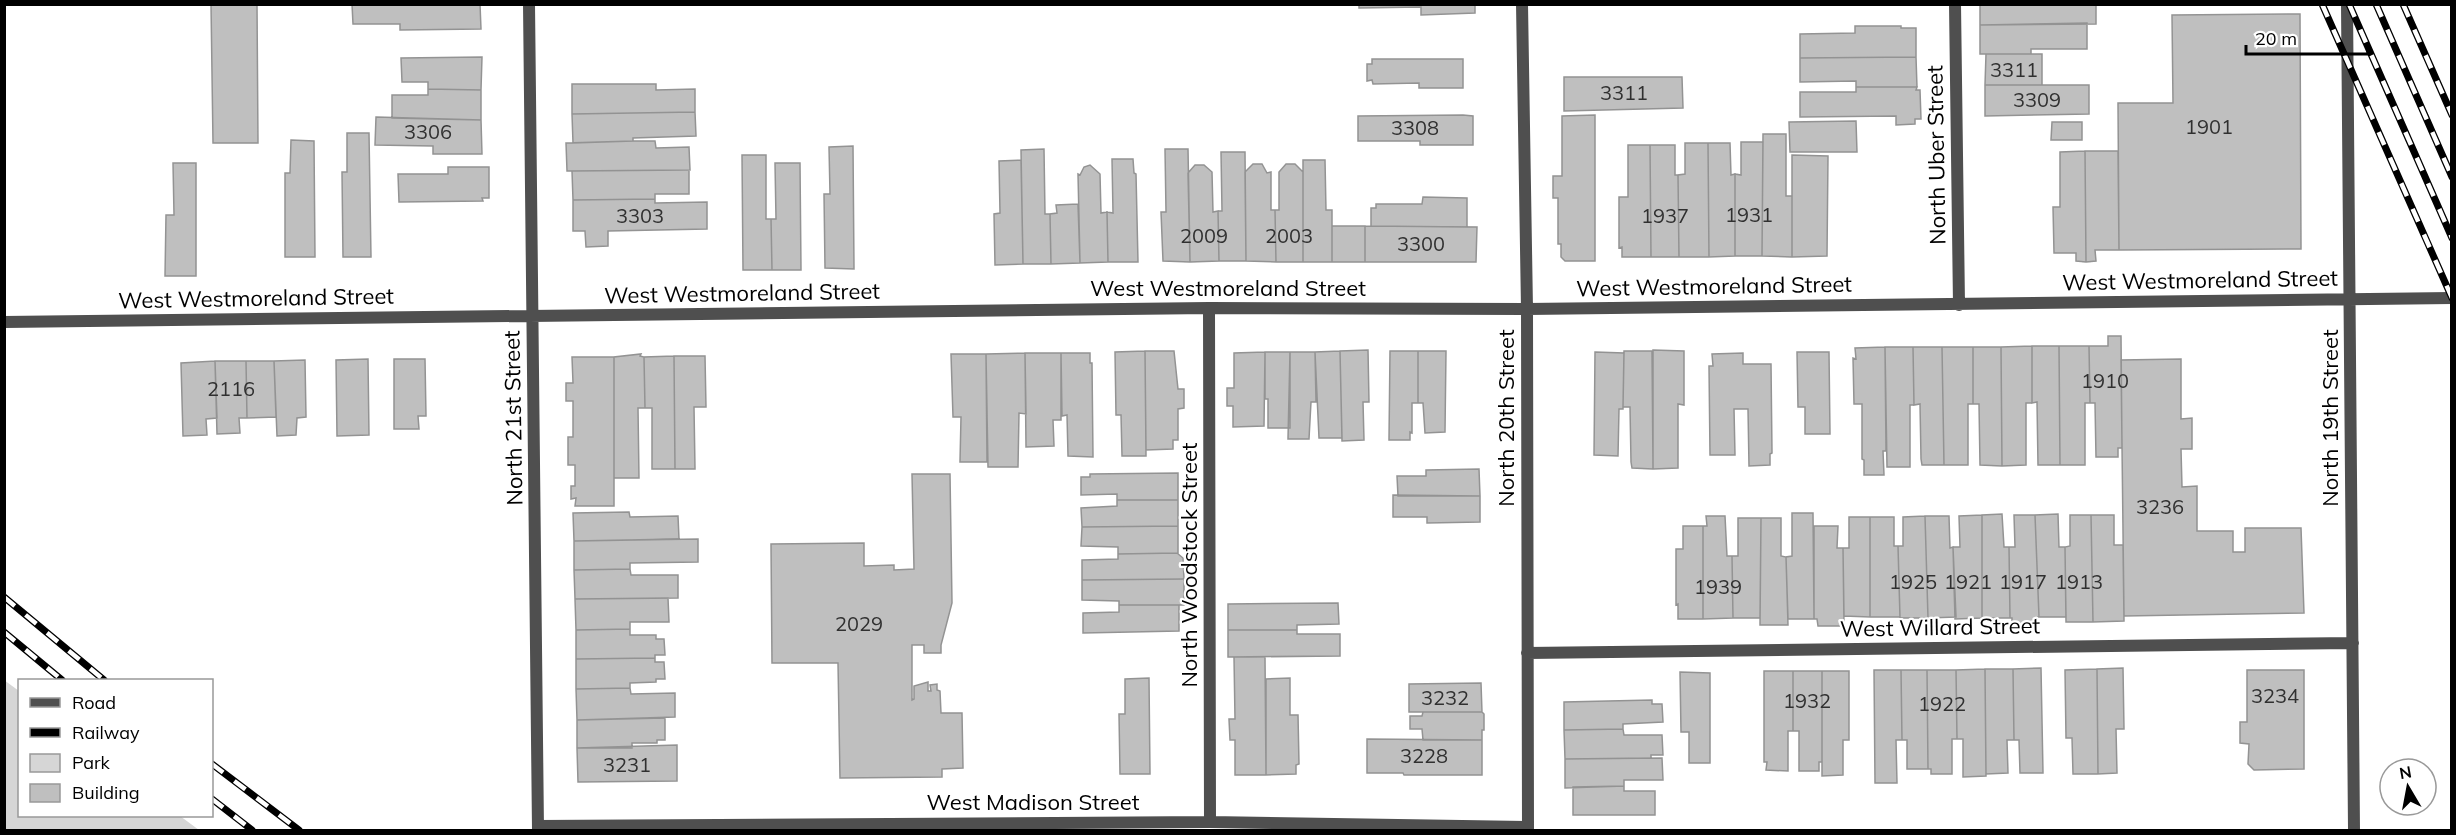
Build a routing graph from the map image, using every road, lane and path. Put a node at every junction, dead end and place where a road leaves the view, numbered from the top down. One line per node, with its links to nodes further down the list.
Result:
1 (529, 4): 10 (street, North 21st Street)
2 (1522, 4): 9 (street, North 20th Street)
3 (1955, 4): 7 (street, North Uber Street)
4 (2347, 4): 5 (street, North 19th Street)
5 (2350, 298): 6 (street, West Westmoreland Street); 7 (street, West Westmoreland Street); 12 (street, North 19th Street)
6 (2451, 298)
7 (1959, 305): 9 (street, West Westmoreland Street)
8 (1209, 308): 9 (street, West Westmoreland Street); 10 (street, West Westmoreland Street); 14 (street, North Woodstock Street)
9 (1527, 309): 13 (street, North 20th Street)
10 (533, 316): 11 (street, West Westmoreland Street); 15 (street, North 21st Street)
11 (4, 322)
12 (2353, 643): 13 (street, West Willard Street); 17 (street, North 19th Street)
13 (1527, 653): 16 (street, North 20th Street)
14 (1210, 822): 15 (street, West Madison Street); 16 (street, West Madison Street)
15 (538, 828)
16 (1528, 829)
17 (2355, 831)

